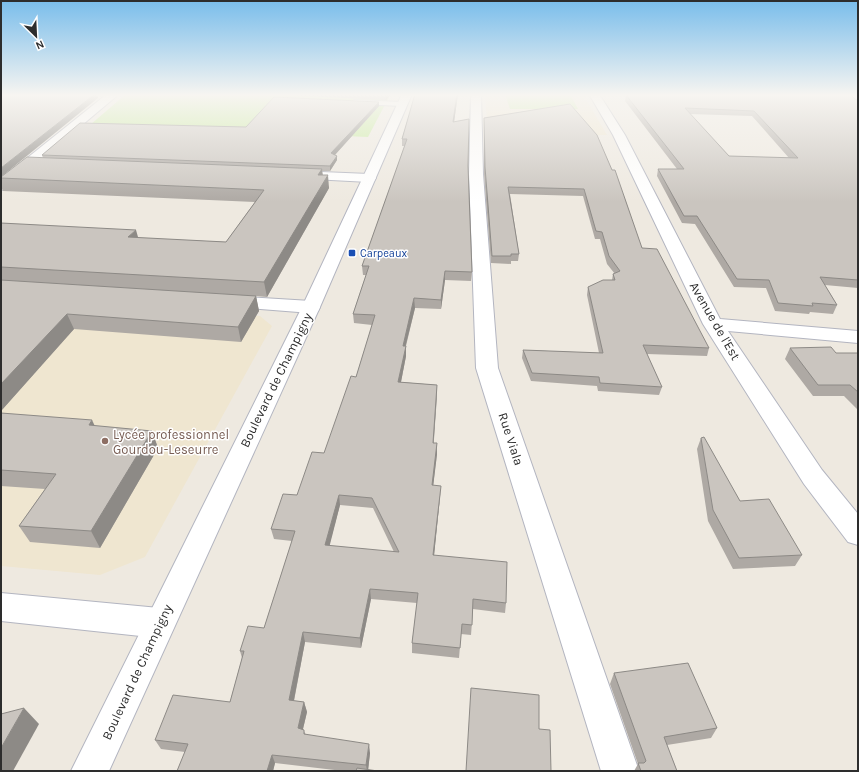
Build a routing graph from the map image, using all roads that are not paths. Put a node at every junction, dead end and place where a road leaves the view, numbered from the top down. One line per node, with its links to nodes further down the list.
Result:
1 (70, 130): 5 (street)
2 (390, 130): 8 (street, Boulevard de Champigny)
3 (476, 130): 18 (street, Rue Viala)
4 (615, 130): 12 (street, Avenue de l'Est)
5 (28, 164): 6 (street); 9 (street)
6 (45, 164)
7 (287, 175): 8 (street)
8 (369, 178): 11 (street, Boulevard de Champigny)
9 (1, 186)
10 (208, 301): 11 (street)
11 (311, 307): 16 (street, Boulevard de Champigny)
12 (713, 324): 13 (street); 14 (street, Avenue de l'Est)
13 (858, 337)
14 (858, 534)
15 (1, 607): 16 (street)
16 (159, 624): 17 (street, Boulevard de Champigny)
17 (90, 771)
18 (620, 771)

